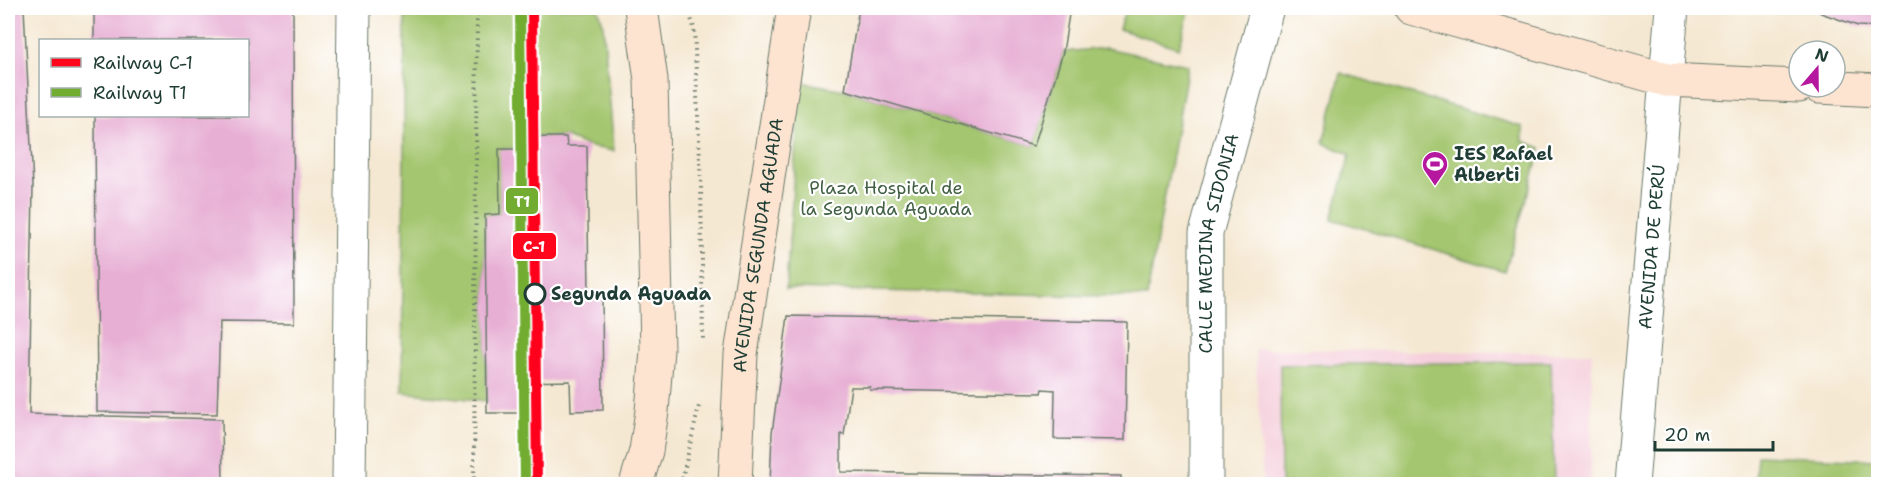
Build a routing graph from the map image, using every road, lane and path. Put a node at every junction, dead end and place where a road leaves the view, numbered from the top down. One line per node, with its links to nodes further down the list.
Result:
1 (354, 8): 15 (street)
2 (477, 8): 16 (path)
3 (641, 8): 17 (street)
4 (688, 8): 13 (path)
5 (794, 8): 19 (street, AVENIDA SEGUNDA AGUADA)
6 (1267, 8): 20 (street, CALLE MEDINA SIDONIA)
7 (1411, 8): 9 (street)
8 (1672, 8): 9 (street, AVENIDA DE PERÚ)
9 (1666, 80): 10 (street); 21 (street, AVENIDA DE PERÚ)
10 (1787, 85)
11 (1847, 88): 12 (street)
12 (1878, 90)
13 (703, 346)
14 (700, 400): 18 (path)
15 (349, 484)
16 (474, 484)
17 (636, 484)
18 (681, 484)
19 (735, 484)
20 (1206, 484)
21 (1632, 484)

